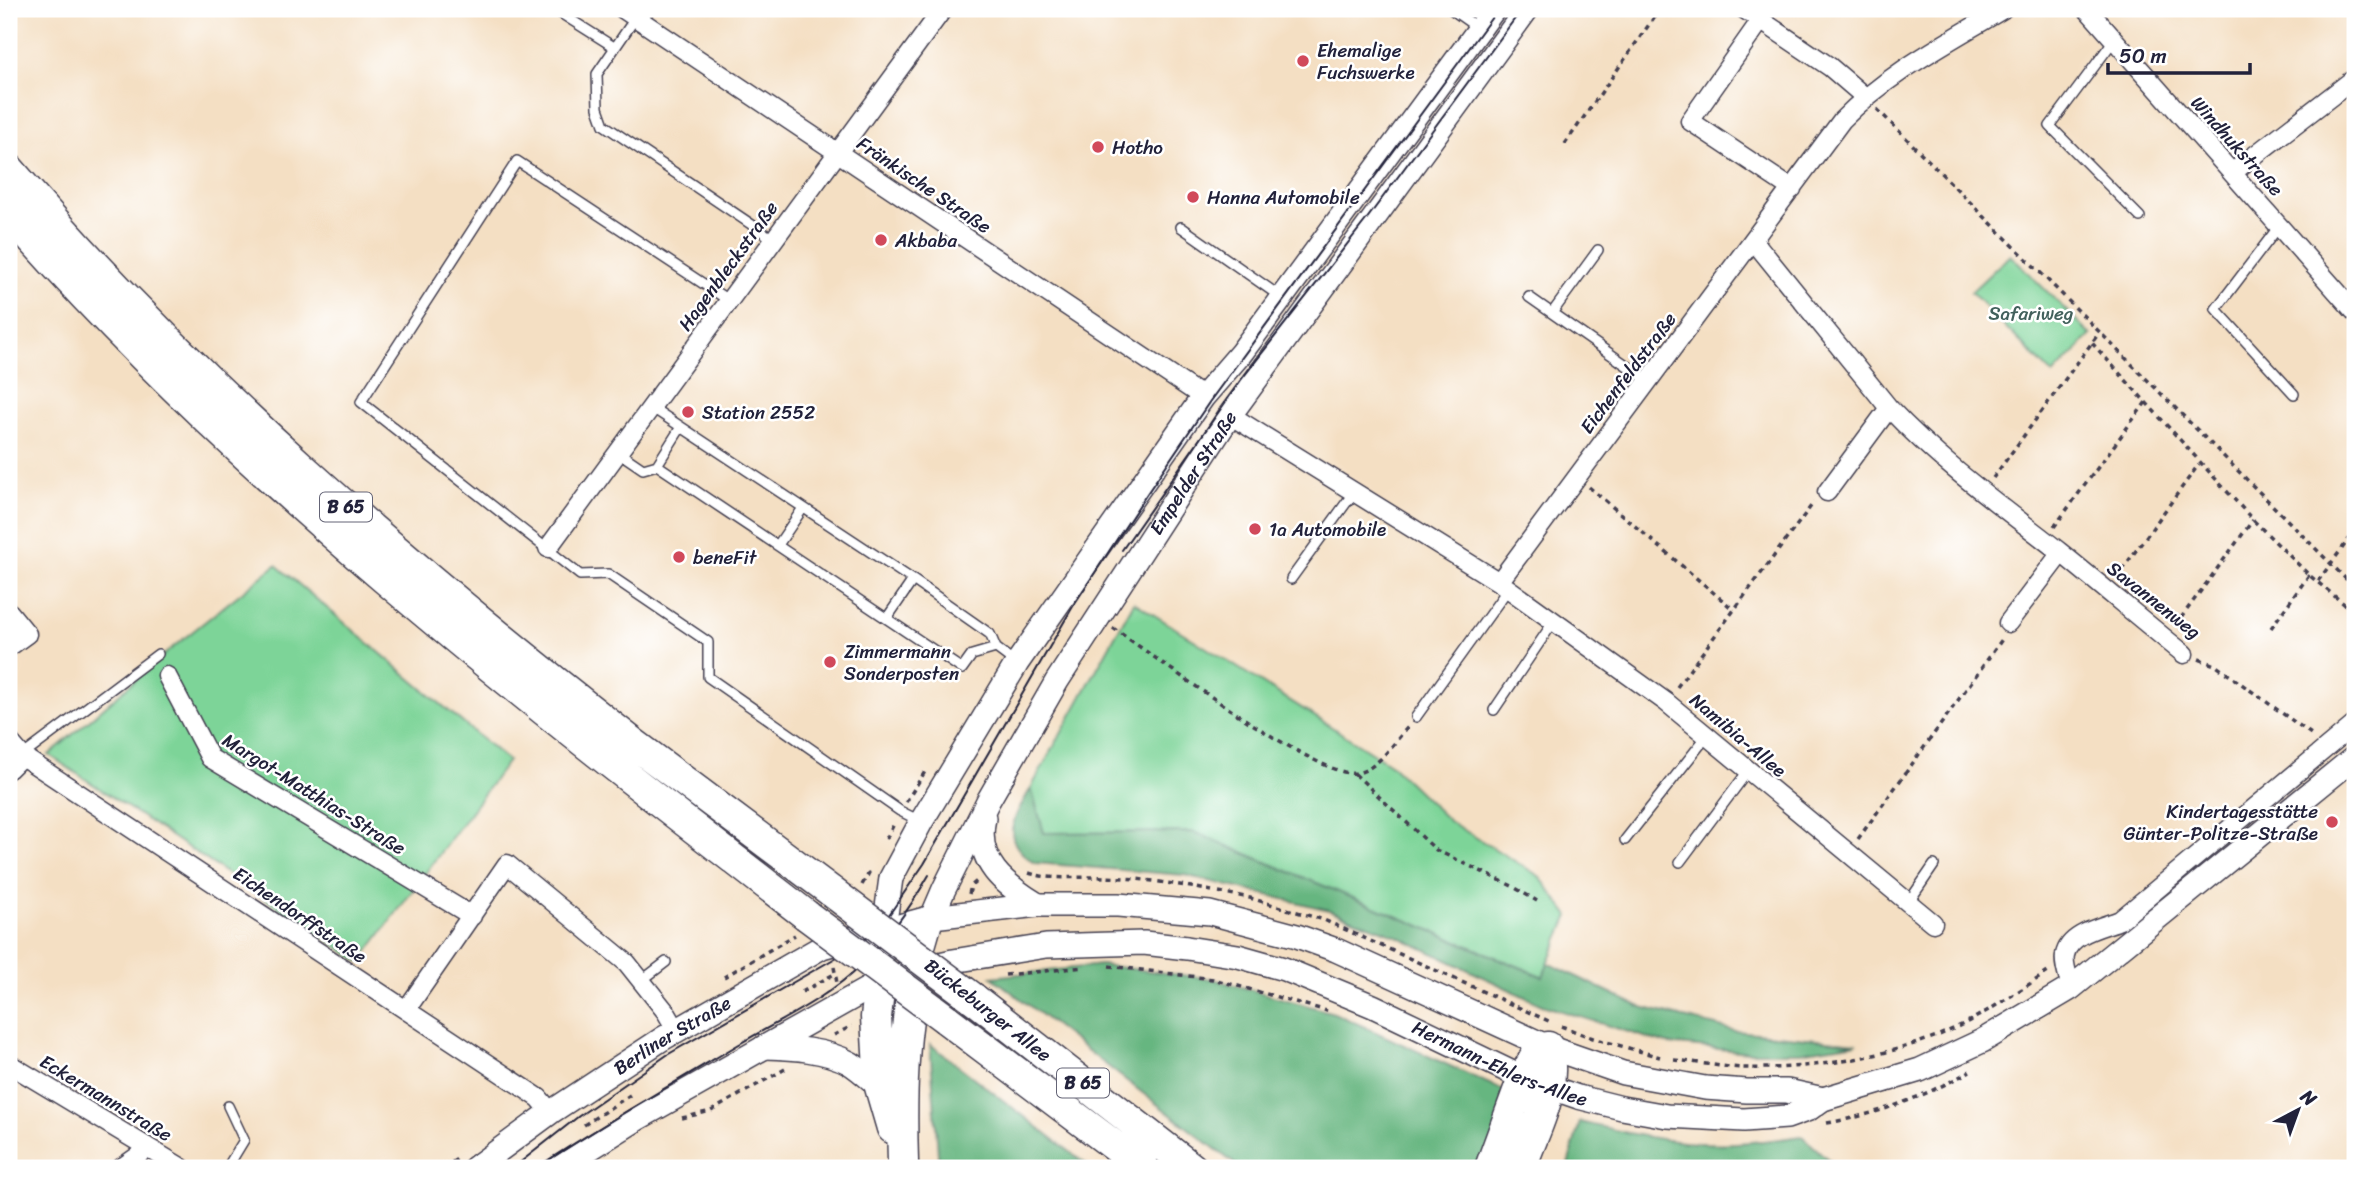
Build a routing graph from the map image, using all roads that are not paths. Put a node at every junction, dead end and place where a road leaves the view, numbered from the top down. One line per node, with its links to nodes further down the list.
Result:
1 (554, 9): 13 (lane)
2 (943, 9): 16 (street, Hagenbleckstraße)
3 (1451, 9): 11 (lane)
4 (1494, 9): 11 (street, Empelder Straße)
5 (1527, 9): 37 (street, Empelder Straße)
6 (1744, 9): 10 (street)
7 (2003, 9): 15 (street, Eichenfeldstraße)
8 (2087, 9): 12 (street, Windhukstraße)
9 (629, 13): 13 (lane); 16 (street, Fränkische Straße)
10 (1761, 20): 15 (street); 19 (street)
11 (1479, 29): 27 (street, Empelder Straße)
12 (2114, 40): 18 (street, Windhukstraße); 21 (lane)
13 (614, 47): 24 (lane)
14 (2355, 78): 18 (street)
15 (1865, 97): 19 (street, Eichenfeldstraße)
16 (837, 152): 24 (street, Hagenbleckstraße); 34 (street, Fränkische Straße)
17 (9, 169): 106 (highway, Bückeburger Allee / B 65, bridge)
18 (2233, 172): 22 (street, Windhukstraße)
19 (1792, 189): 25 (street, Eichenfeldstraße)
20 (9, 213): 105 (highway, Bückeburger Allee / B 65, bridge)
21 (2140, 217)
22 (2280, 225): 30 (street, Windhukstraße); 33 (lane)
23 (1181, 226): 27 (lane)
24 (773, 239): 29 (street, Hagenbleckstraße)
25 (1753, 240): 32 (street, Eichenfeldstraße); 36 (street, Savannenweg)
26 (1598, 250): 31 (lane)
27 (1281, 297): 34 (street, Empelder Straße)
28 (1529, 297): 31 (lane)
29 (728, 300): 35 (street, Hagenbleckstraße); 45 (lane)
30 (2355, 312)
31 (1552, 313): 32 (lane)
32 (1649, 381): 49 (street, Eichenfeldstraße)
33 (2294, 394)
34 (1203, 397): 37 (street); 58 (street, Empelder Straße)
35 (650, 407): 38 (lane); 39 (street, Hagenbleckstraße)
36 (1889, 408): 42 (street); 46 (street, Savannenweg)
37 (1230, 415): 41 (street, Namibia-Allee); 69 (street, Empelder Straße)
38 (681, 427): 40 (lane); 43 (lane)
39 (618, 452): 40 (lane); 45 (street, Hagenbleckstraße)
40 (657, 465): 44 (lane)
41 (1354, 492): 47 (lane); 49 (street, Namibia-Allee)
42 (1827, 492)
43 (803, 508): 44 (lane); 48 (lane)
44 (778, 545): 51 (lane)
45 (548, 548): 70 (lane)
46 (2061, 553): 53 (street); 57 (street, Savannenweg)
47 (1291, 579)
48 (913, 580): 51 (lane); 55 (lane)
49 (1504, 586): 52 (street, Namibia-Allee); 61 (lane)
50 (9, 612): 54 (street)
51 (887, 618): 55 (lane)
52 (1554, 621): 60 (lane); 63 (street, Namibia-Allee)
53 (2008, 623)
54 (9, 648)
55 (996, 648): 58 (lane)
56 (158, 654): 65 (lane)
57 (2184, 654)
58 (1017, 663): 70 (street, Empelder Straße)
59 (167, 676): 76 (street, Margot-Matthias-Straße)
60 (1494, 710)
61 (1416, 717)
62 (2355, 724): 85 (street)
63 (1707, 736): 68 (street, Namibia-Allee); 71 (lane)
64 (9, 741): 65 (street, Eichendorffstraße)
65 (22, 756): 67 (street); 87 (street, Eichendorffstraße)
66 (2355, 757): 85 (street, Hermann-Ehlers-Allee)
67 (9, 769)
68 (1748, 771): 72 (lane); 74 (street, Namibia-Allee)
69 (988, 801): 75 (street); 77 (street, Empelder Straße)
70 (921, 822): 79 (street, Empelder Straße)
71 (1625, 840)
72 (1679, 862)
73 (1934, 865): 74 (lane)
74 (1908, 903): 78 (street, Namibia-Allee)
75 (1038, 905): 77 (street); 90 (street)
76 (471, 916): 83 (street); 87 (street)
77 (932, 917): 79 (street); 82 (street, Empelder Straße)
78 (1933, 923)
79 (884, 929): 80 (street, Berliner Straße); 84 (street)
80 (827, 945): 84 (street); 88 (street, Berliner Straße)
81 (666, 962): 83 (lane)
82 (916, 969): 84 (street); 86 (highway); 92 (street, Hermann-Ehlers-Allee)
83 (641, 981): 88 (street)
84 (880, 982): 86 (street); 89 (street); 93 (highway)
85 (2071, 988): 95 (street, Hermann-Ehlers-Allee)
86 (909, 1004): 99 (highway)
87 (406, 1010): 97 (street, Eichendorffstraße)
88 (677, 1031): 97 (street, Berliner Straße)
89 (764, 1047): 93 (street); 104 (street)
90 (1548, 1047): 92 (highway); 94 (highway); 95 (street)
91 (9, 1064): 98 (street, Eckermannstraße)
92 (1523, 1078): 94 (street, Hermann-Ehlers-Allee); 107 (highway)
93 (880, 1087): 99 (highway)
94 (1551, 1087): 95 (street, Hermann-Ehlers-Allee); 108 (highway)
95 (1824, 1099)
96 (228, 1106): 102 (lane)
97 (560, 1106): 103 (street, Berliner Straße)
98 (146, 1146): 100 (street); 101 (street, Eckermannstraße)
99 (904, 1165)
100 (121, 1168)
101 (182, 1168)
102 (227, 1168)
103 (475, 1168)
104 (559, 1168)
105 (1144, 1168)
106 (1192, 1168)
107 (1490, 1168)
108 (1521, 1168)

